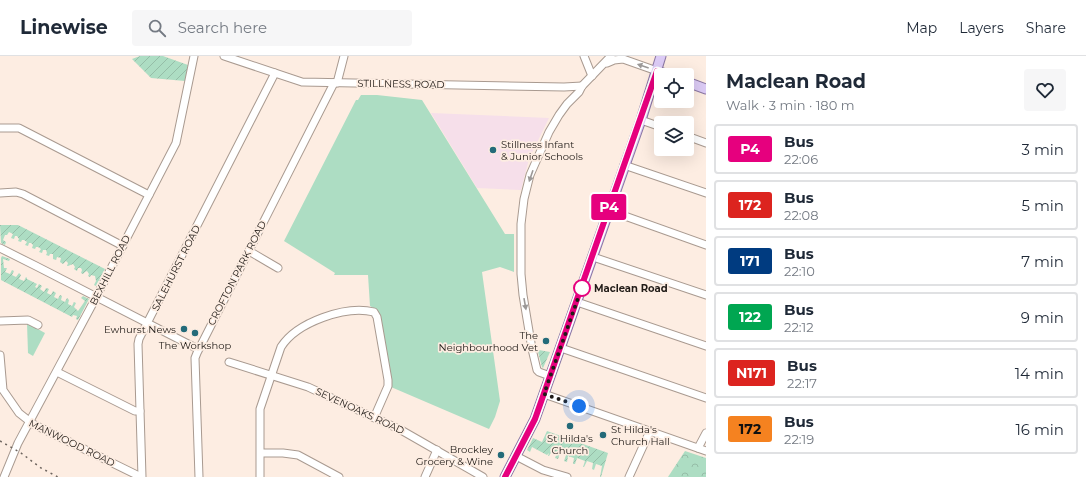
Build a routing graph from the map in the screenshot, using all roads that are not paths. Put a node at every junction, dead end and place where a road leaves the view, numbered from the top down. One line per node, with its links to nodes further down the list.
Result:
1 (194, 56): 28 (street, BEXHILL ROAD)
2 (224, 56): 11 (street, STILLNESS ROAD)
3 (344, 56): 14 (street, CROFTON PARK ROAD)
4 (584, 56): 12 (street)
5 (611, 56): 8 (street)
6 (661, 56): 9 (main road)
7 (623, 57): 8 (street); 10 (street, one-way to 7)
8 (602, 66): 12 (street)
9 (658, 68)
10 (654, 70)
11 (275, 73): 14 (street, STILLNESS ROAD); 40 (street, SALEHURST ROAD)
12 (592, 76): 16 (street)
13 (654, 80): 20 (main road)
14 (335, 83): 17 (street, STILLNESS ROAD); 33 (street, CROFTON PARK ROAD)
15 (694, 85): 18 (main road)
16 (582, 86): 17 (street, STILLNESS ROAD); 19 (street)
17 (560, 87): 19 (street)
18 (706, 89)
19 (567, 104): 49 (street, one-way to 49)
20 (641, 120): 21 (street); 25 (main road)
21 (654, 125)
22 (0, 128): 28 (street)
23 (694, 138): 24 (street)
24 (706, 142)
25 (624, 165): 27 (street); 29 (main road)
26 (0, 193): 31 (street)
27 (706, 193)
28 (149, 195): 31 (street, BEXHILL ROAD)
29 (608, 210): 30 (street); 34 (main road)
30 (706, 245)
31 (123, 246): 37 (street, BEXHILL ROAD)
32 (0, 248): 37 (street)
33 (248, 251): 35 (street); 44 (street, CROFTON PARK ROAD)
34 (593, 257): 36 (street); 38 (main road)
35 (278, 268)
36 (706, 295)
37 (97, 297): 40 (street); 47 (street, BEXHILL ROAD)
38 (577, 302): 42 (street); 43 (main road)
39 (0, 321): 41 (street)
40 (147, 323): 44 (street); 52 (street, SALEHURST ROAD)
41 (38, 325)
42 (706, 346)
43 (561, 348): 49 (main road); 51 (street)
44 (198, 349): 64 (street, CROFTON PARK ROAD)
45 (0, 355): 54 (street, MANWOOD ROAD)
46 (229, 362): 48 (street, SEVENOAKS ROAD)
47 (56, 372): 52 (street); 54 (street, BEXHILL ROAD)
48 (272, 375): 53 (street, SEVENOAKS ROAD); 53 (street); 60 (street)
49 (550, 376): 50 (main road)
50 (544, 394): 55 (street); 61 (main road)
51 (706, 398)
52 (140, 411): 63 (street, SALEHURST ROAD)
53 (374, 418): 58 (street, SEVENOAKS ROAD)
54 (29, 422): 62 (street, BEXHILL ROAD); 63 (street, MANWOOD ROAD)
55 (650, 431): 57 (street); 71 (street)
56 (706, 433): 57 (street)
57 (698, 448): 59 (street)
58 (437, 450): 67 (street); 68 (street, SEVENOAKS ROAD)
59 (706, 451)
60 (260, 453): 65 (street); 66 (street)
61 (516, 456): 69 (main road); 70 (street)
62 (4, 477)
63 (142, 477)
64 (199, 477)
65 (260, 477)
66 (340, 477)
67 (425, 477)
68 (483, 477)
69 (505, 477)
70 (567, 477)
71 (629, 477)

